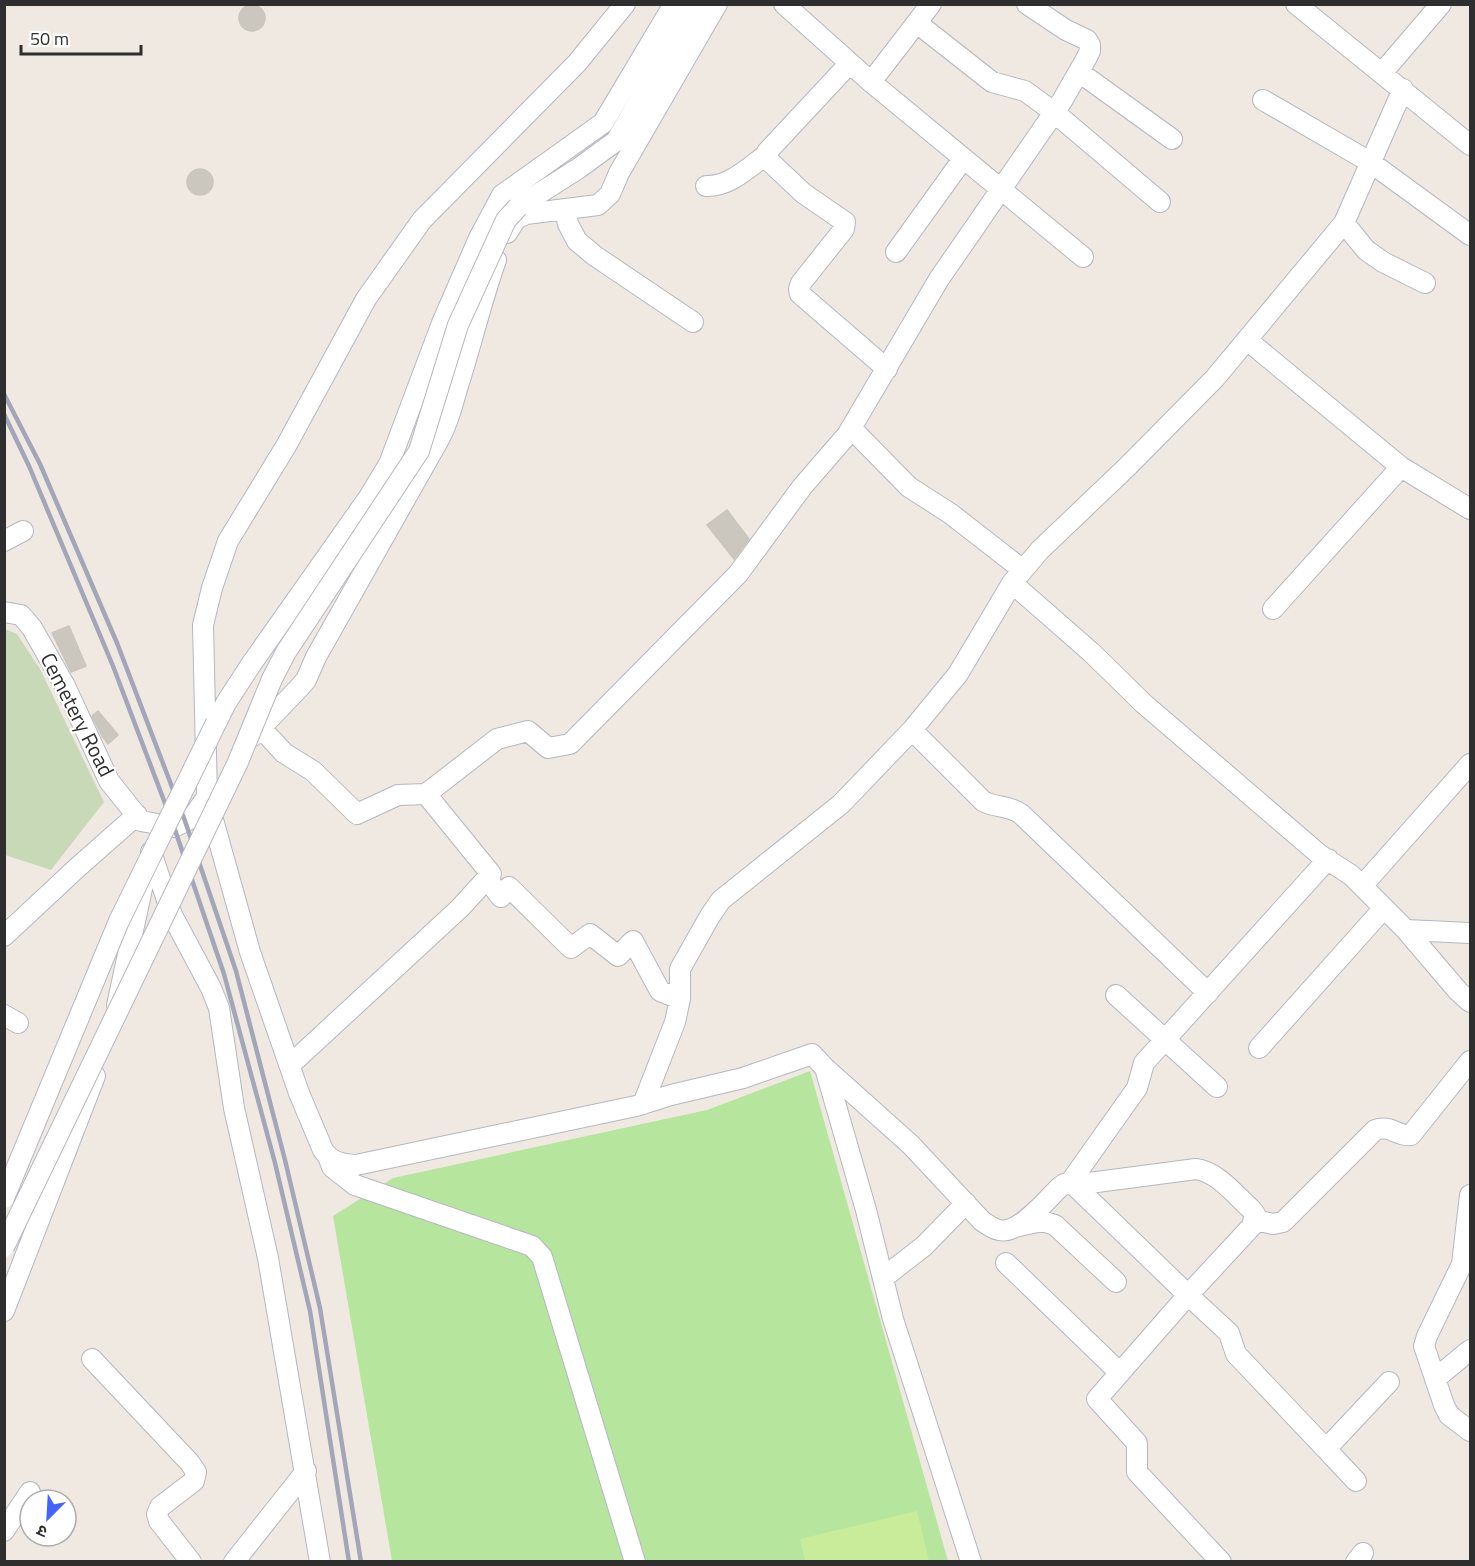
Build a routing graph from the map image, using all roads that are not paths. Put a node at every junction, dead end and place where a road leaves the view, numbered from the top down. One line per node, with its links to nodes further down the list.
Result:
1 (625, 4): 49 (street)
2 (674, 4): 20 (street)
3 (696, 4): 24 (street)
4 (717, 4): 28 (street, Cemetery Road)
5 (784, 4): 11 (street)
6 (931, 4): 10 (street)
7 (1027, 4): 12 (street)
8 (1296, 4): 13 (street)
9 (1441, 4): 13 (street)
10 (917, 23): 14 (street); 17 (street)
11 (850, 63): 14 (street); 21 (street)
12 (1079, 72): 17 (street); 18 (street)
13 (1382, 73): 15 (street)
14 (871, 82): 22 (street)
15 (1403, 89): 19 (street); 23 (street)
16 (1263, 100): 23 (street)
17 (1055, 112): 26 (street); 27 (street)
18 (1172, 139)
19 (1470, 145)
20 (569, 149): 24 (street); 74 (street, bridge)
21 (766, 155): 25 (street); 36 (street)
22 (963, 159): 26 (street); 31 (street)
23 (1370, 162): 29 (street); 30 (street)
24 (579, 168): 78 (street, bridge)
25 (706, 186)
26 (1002, 190): 32 (street); 36 (street)
27 (1160, 202)
28 (565, 210): 34 (street); 45 (street, Cemetery Road)
29 (1344, 223): 33 (street); 35 (street)
30 (1470, 235)
31 (896, 252)
32 (1083, 256)
33 (1425, 283)
34 (693, 322)
35 (1247, 340): 38 (street); 42 (street)
36 (888, 369): 37 (street)
37 (852, 429): 42 (street); 48 (street)
38 (1401, 467): 39 (street); 43 (street)
39 (1470, 509)
40 (23, 531): 41 (street)
41 (4, 541)
42 (1018, 576): 46 (street); 53 (street)
43 (1273, 609)
44 (4, 612): 50 (street, Cemetery Road)
45 (261, 728): 48 (street); 49 (street, Cemetery Road)
46 (912, 730): 60 (street); 62 (street)
47 (1470, 764): 55 (street)
48 (426, 794): 54 (street)
49 (208, 803): 51 (street, Cemetery Road); 67 (street)
50 (137, 815): 51 (street, Cemetery Road); 59 (street)
51 (157, 824): 52 (street)
52 (151, 852): 83 (street); 91 (street)
53 (1328, 860): 55 (street); 60 (street)
54 (487, 879): 62 (street); 67 (street)
55 (1362, 886): 56 (street)
56 (1384, 908): 57 (street); 65 (street)
57 (1406, 930): 58 (street); 63 (street)
58 (1470, 933)
59 (4, 936)
60 (1208, 993): 64 (street)
61 (1116, 994): 64 (street)
62 (680, 999): 70 (street)
63 (1470, 1002)
64 (1165, 1040): 69 (street); 72 (street)
65 (1259, 1048)
66 (1470, 1061): 76 (street)
67 (290, 1065): 71 (street)
68 (825, 1068): 70 (street); 75 (street); 80 (street)
69 (1217, 1087)
70 (643, 1104): 71 (street)
71 (328, 1157): 98 (street)
72 (1071, 1184): 76 (street); 77 (street); 82 (street)
73 (1470, 1195): 87 (street)
74 (4, 1198)
75 (966, 1203): 77 (street); 80 (street)
76 (1255, 1220): 82 (street)
77 (1019, 1227): 81 (street)
78 (4, 1247)
79 (1006, 1263): 86 (street)
80 (883, 1278): 99 (street)
81 (1116, 1282)
82 (1188, 1294): 86 (street); 90 (street)
83 (4, 1311)
84 (1470, 1350): 87 (street)
85 (92, 1359): 95 (street)
86 (1120, 1373): 100 (street)
87 (1435, 1379): 89 (street)
88 (1389, 1382): 90 (street)
89 (1470, 1431)
90 (1326, 1449): 92 (street)
91 (306, 1471): 96 (street); 97 (street)
92 (1356, 1481)
93 (18, 1510): 94 (street)
94 (4, 1531)
95 (190, 1562)
96 (234, 1562)
97 (320, 1562)
98 (635, 1562)
99 (971, 1562)
100 (1221, 1562)

